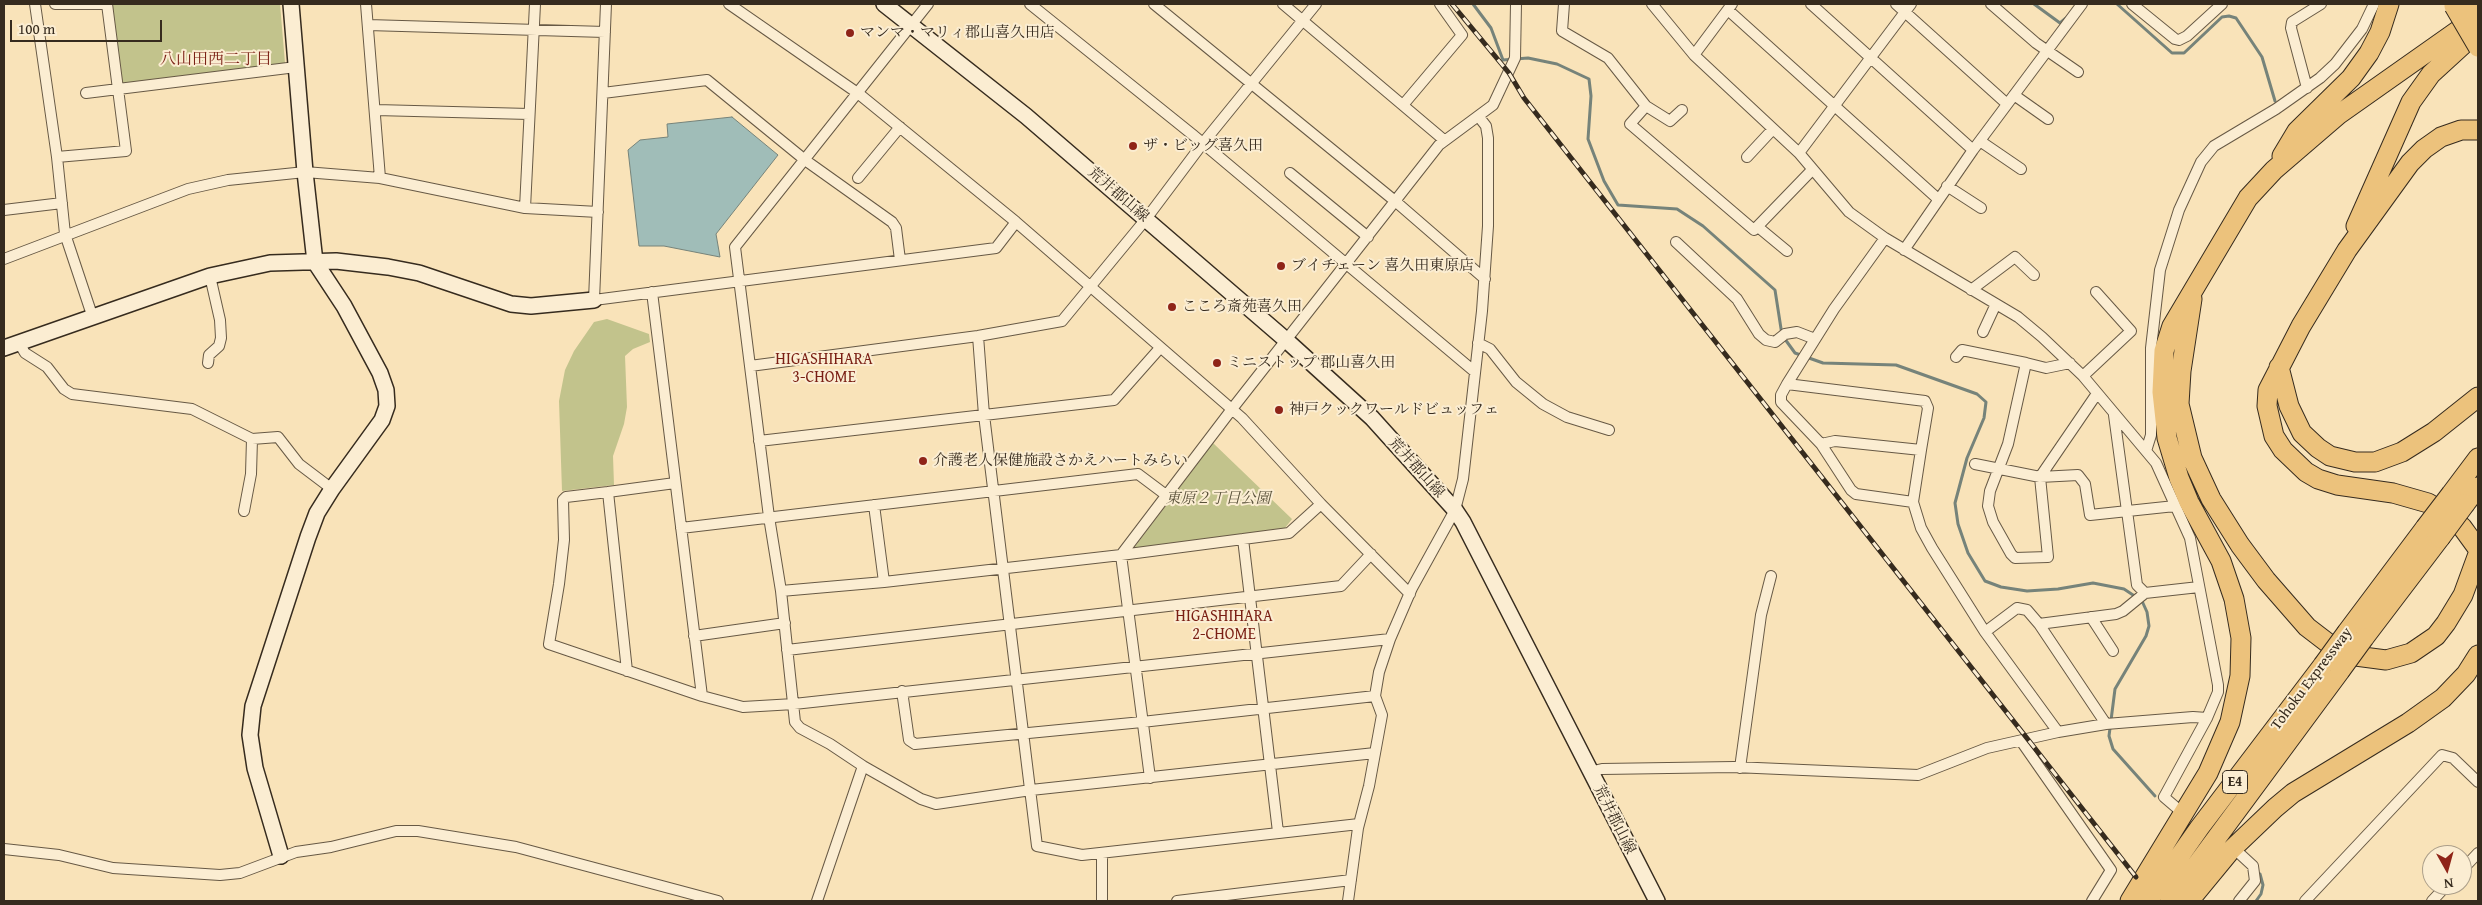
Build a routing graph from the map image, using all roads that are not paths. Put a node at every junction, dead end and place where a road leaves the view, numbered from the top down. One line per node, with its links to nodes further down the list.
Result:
1 (35, 4): 69 (street)
2 (55, 4): 3 (street)
3 (107, 4): 47 (street)
4 (291, 4): 43 (street)
5 (366, 4): 34 (street)
6 (535, 4): 36 (street)
7 (606, 4): 37 (street)
8 (729, 4): 50 (street)
9 (884, 4): 35 (street, 荒井郡山線)
10 (928, 4): 35 (street)
11 (1030, 4): 66 (street)
12 (1154, 4): 45 (street)
13 (1282, 4): 32 (street)
14 (1316, 4): 32 (street)
15 (1440, 4): 53 (street)
16 (1516, 4): 59 (street)
17 (1564, 4): 54 (street)
18 (1652, 4): 41 (street)
19 (1811, 4): 42 (street)
20 (1896, 4): 30 (street)
21 (1991, 4): 40 (street)
22 (2082, 4): 40 (street)
23 (2132, 4): 24 (street)
24 (2222, 4)
25 (2321, 4): 46 (street)
26 (2374, 4): 46 (street)
27 (2389, 4): 74 (highway)
28 (2459, 4): 33 (highway, bridge); 39 (highway, bridge)
29 (1730, 7): 41 (street); 55 (street)
30 (1908, 8): 42 (street); 52 (street)
31 (2478, 16): 74 (highway)
32 (1303, 20): 45 (street); 53 (street)
33 (2478, 20)
34 (368, 24): 36 (street); 56 (street)
35 (912, 24): 50 (street); 87 (street, 荒井郡山線)
36 (534, 30): 37 (street); 58 (street)
37 (605, 32): 49 (street)
38 (2478, 32): 95 (highway)
39 (2478, 47)
40 (2047, 50): 44 (street); 51 (street)
41 (1694, 55): 62 (street)
42 (1870, 57): 55 (street); 67 (street)
43 (296, 67): 47 (street); 75 (street)
44 (2078, 72)
45 (1252, 84): 66 (street); 81 (street)
46 (2307, 88): 140 (street)
47 (119, 90): 48 (street); 69 (street)
48 (86, 93)
49 (603, 93): 71 (street); 86 (street)
50 (859, 94): 61 (street); 71 (street)
51 (2014, 96): 52 (street); 60 (street)
52 (2007, 104): 65 (street)
53 (1403, 105): 64 (street)
54 (1646, 106): 57 (street); 89 (street)
55 (1835, 106): 68 (street); 80 (street)
56 (376, 110): 58 (street); 77 (street)
57 (1682, 110)
58 (529, 114): 83 (street)
59 (1479, 117): 64 (street); 103 (street)
60 (2048, 119)
61 (900, 127): 78 (street); 88 (street)
62 (1774, 129): 68 (street); 70 (street)
63 (2478, 130): 95 (highway)
64 (1444, 140): 81 (street)
65 (1980, 141): 67 (street); 72 (street)
66 (1203, 143): 87 (street); 100 (street)
67 (1973, 150): 79 (street)
68 (1799, 153): 73 (street)
69 (57, 156): 82 (street)
70 (1747, 157)
71 (805, 160): 98 (street); 104 (street)
72 (2021, 169)
73 (1812, 170): 89 (street); 92 (street)
74 (2274, 170): 105 (highway)
75 (305, 172): 77 (street); 90 (street); 99 (street)
76 (1290, 173): 91 (street)
77 (380, 178): 83 (street)
78 (858, 178)
79 (1947, 186): 80 (street); 84 (street)
80 (1938, 199): 94 (street)
81 (1395, 201): 91 (street); 103 (street)
82 (62, 203): 85 (street); 90 (street)
83 (525, 208): 86 (street)
84 (1981, 208)
85 (4, 210)
86 (598, 212): 110 (street)
87 (1146, 219): 106 (street); 116 (street, 荒井郡山線)
88 (1016, 222): 98 (street); 106 (street)
89 (1758, 227): 96 (street)
90 (64, 234): 97 (street); 112 (street)
91 (1368, 236): 100 (street)
92 (1885, 238): 94 (street); 115 (street)
93 (1676, 242): 115 (street)
94 (1904, 250): 107 (street)
95 (2347, 250): 126 (highway)
96 (1787, 251)
97 (4, 259)
98 (900, 260): 104 (street)
99 (315, 262): 102 (street); 110 (street); 147 (street)
100 (1346, 265): 116 (street); 127 (street)
101 (2034, 275): 107 (street)
102 (210, 276): 112 (street); 124 (street)
103 (1485, 279): 118 (street)
104 (740, 281): 108 (street); 125 (street)
105 (2196, 283): 164 (highway); 224 (highway)
106 (1090, 288): 114 (street); 120 (street)
107 (1971, 290): 111 (street)
108 (652, 292): 110 (street); 145 (street)
109 (2096, 292): 128 (street)
110 (594, 300)
111 (1995, 306): 113 (street); 123 (street)
112 (93, 318): 117 (street)
113 (1983, 332)
114 (978, 336): 125 (street); 133 (street)
115 (1815, 338): 129 (street)
116 (1286, 340): 132 (street); 156 (street, 荒井郡山線)
117 (19, 343): 119 (street); 136 (street)
118 (1478, 343): 127 (street); 135 (street)
119 (4, 348)
120 (1160, 348): 132 (street); 133 (street)
121 (1956, 357): 122 (street)
122 (2026, 363): 123 (street); 143 (street)
123 (2070, 363): 128 (street)
124 (208, 364)
125 (750, 366): 137 (street)
126 (2279, 367): 131 (highway); 162 (highway)
127 (1475, 372): 156 (street)
128 (2083, 376): 130 (street)
129 (1787, 384): 138 (street); 139 (street)
130 (2096, 394): 134 (street); 144 (street)
131 (2478, 397)
132 (1232, 409): 150 (street); 153 (street)
133 (984, 415): 137 (street); 148 (street)
134 (2114, 416): 140 (street); 158 (street)
135 (1609, 430)
136 (252, 439): 147 (street); 157 (street)
137 (759, 442): 159 (street)
138 (1821, 444): 139 (street); 152 (street)
139 (1921, 450): 152 (street)
140 (2146, 451): 155 (street)
141 (2478, 458): 151 (highway, Tohoku Expressway / E4)
142 (1975, 464): 143 (street)
143 (1997, 470): 144 (street); 144 (street)
144 (2040, 478): 158 (street)
145 (675, 483): 149 (street); 160 (street)
146 (2478, 487): 151 (highway, Tohoku Expressway / E4)
147 (332, 489): 215 (street)
148 (994, 491): 150 (street); 154 (street); 166 (street)
149 (608, 492): 188 (street); 188 (street)
150 (1166, 495): 165 (street)
151 (2458, 499): 187 (highway, Tohoku Expressway / E4, bridge)
152 (1913, 502): 179 (street)
153 (1321, 504): 161 (street); 163 (street)
154 (874, 505): 159 (street); 168 (street)
155 (2175, 506): 158 (street); 169 (street)
156 (1454, 510): 172 (street); 205 (street, 荒井郡山線)
157 (244, 511)
158 (2126, 511): 171 (street)
159 (769, 517): 160 (street); 170 (street)
160 (681, 528): 180 (street)
161 (1243, 539): 165 (street); 173 (street)
162 (2478, 549)
163 (1372, 554): 172 (street); 173 (street)
164 (2478, 554)
165 (1121, 555): 166 (street); 174 (street)
166 (1004, 568): 168 (street); 178 (street)
167 (1770, 576): 204 (street)
168 (884, 582): 170 (street)
169 (2199, 587): 171 (street); 195 (street)
170 (781, 592): 176 (street)
171 (2145, 593): 175 (street)
172 (1410, 594): 181 (street)
173 (1249, 597): 174 (street); 184 (street)
174 (1129, 611): 178 (street); 186 (street)
175 (2091, 617): 177 (street); 183 (street)
176 (785, 623): 180 (street); 182 (street)
177 (2039, 624): 179 (street); 197 (street)
178 (1011, 625): 182 (street); 189 (street)
179 (1985, 632): 198 (street)
180 (694, 636): 191 (street)
181 (1390, 639): 184 (street); 192 (street)
182 (788, 650): 193 (street)
183 (2113, 651)
184 (1256, 652): 186 (street); 194 (street)
185 (2478, 655): 227 (highway)
186 (1136, 667): 189 (street); 196 (street)
187 (2331, 668): 225 (highway, Tohoku Expressway / E4); 226 (highway, Tohoku Expressway / E4)
188 (627, 671): 191 (street)
189 (1018, 679): 190 (street); 199 (street)
190 (902, 692): 193 (street); 199 (street)
191 (702, 696): 193 (street)
192 (1376, 696): 194 (street); 201 (street)
193 (794, 704): 202 (street)
194 (1262, 709): 196 (street); 203 (street)
195 (2207, 718): 197 (street); 209 (street)
196 (1142, 722): 199 (street); 206 (street)
197 (2106, 724): 198 (street)
198 (2058, 732): 200 (street)
199 (1024, 733): 208 (street)
200 (2021, 741): 204 (street); 223 (street)
201 (1375, 753): 203 (street); 210 (street)
202 (863, 766): 208 (street); 218 (street)
203 (1270, 766): 206 (street); 211 (street)
204 (1740, 768): 205 (street)
205 (1589, 772): 222 (street, 荒井郡山線)
206 (1150, 778): 208 (street)
207 (2478, 782): 229 (street)
208 (1031, 790): 213 (street)
209 (2178, 809)
210 (1359, 824): 211 (street); 216 (street)
211 (1278, 832): 213 (street)
212 (4, 849): 215 (street)
213 (1102, 853): 219 (street)
214 (2240, 854): 228 (street)
215 (281, 856): 217 (street)
216 (1351, 880): 220 (street); 221 (street)
217 (718, 901)
218 (817, 901)
219 (1102, 901)
220 (1177, 901)
221 (1348, 901)
222 (1656, 901)
223 (2092, 901)
224 (2130, 901)
225 (2148, 901)
226 (2170, 901)
227 (2189, 901)
228 (2239, 901)
229 (2305, 901)

